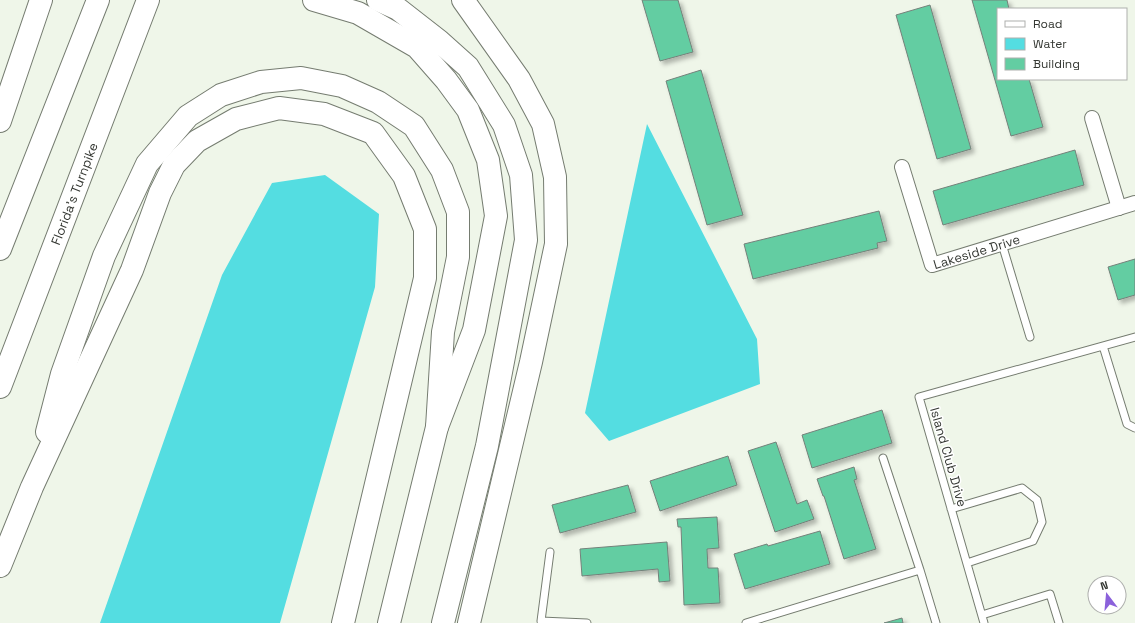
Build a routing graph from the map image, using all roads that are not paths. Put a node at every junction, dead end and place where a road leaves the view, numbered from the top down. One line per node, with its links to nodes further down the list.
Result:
1 (41, 0): 8 (highway)
2 (98, 0): 13 (highway)
3 (148, 0): 17 (highway, Florida's Turnpike)
4 (314, 0): 18 (highway)
5 (378, 0): 30 (highway)
6 (463, 0): 31 (highway)
7 (1092, 118): 11 (street)
8 (0, 121)
9 (902, 167): 12 (street, Lakeside Drive)
10 (1135, 203): 11 (street, Lakeside Drive)
11 (1119, 208): 12 (street, Lakeside Drive)
12 (1002, 244): 14 (lane)
13 (0, 249)
14 (1030, 337)
15 (1135, 337): 16 (lane, Island Club Drive)
16 (1103, 346): 19 (lane); 22 (lane, Island Club Drive)
17 (0, 386)
18 (437, 427): 21 (highway); 29 (highway)
19 (1135, 428)
20 (883, 458): 26 (lane)
21 (32, 487): 25 (highway); 28 (highway)
22 (951, 509): 24 (lane, Island Club Drive); 24 (lane)
23 (550, 552): 32 (lane)
24 (967, 563): 27 (lane, Island Club Drive)
25 (0, 566)
26 (920, 570): 33 (lane); 34 (lane)
27 (982, 616): 35 (lane, Island Club Drive); 36 (lane)
28 (343, 623)
29 (389, 623)
30 (443, 623)
31 (469, 623)
32 (587, 623)
33 (746, 623)
34 (936, 623)
35 (984, 623)
36 (1059, 623)

